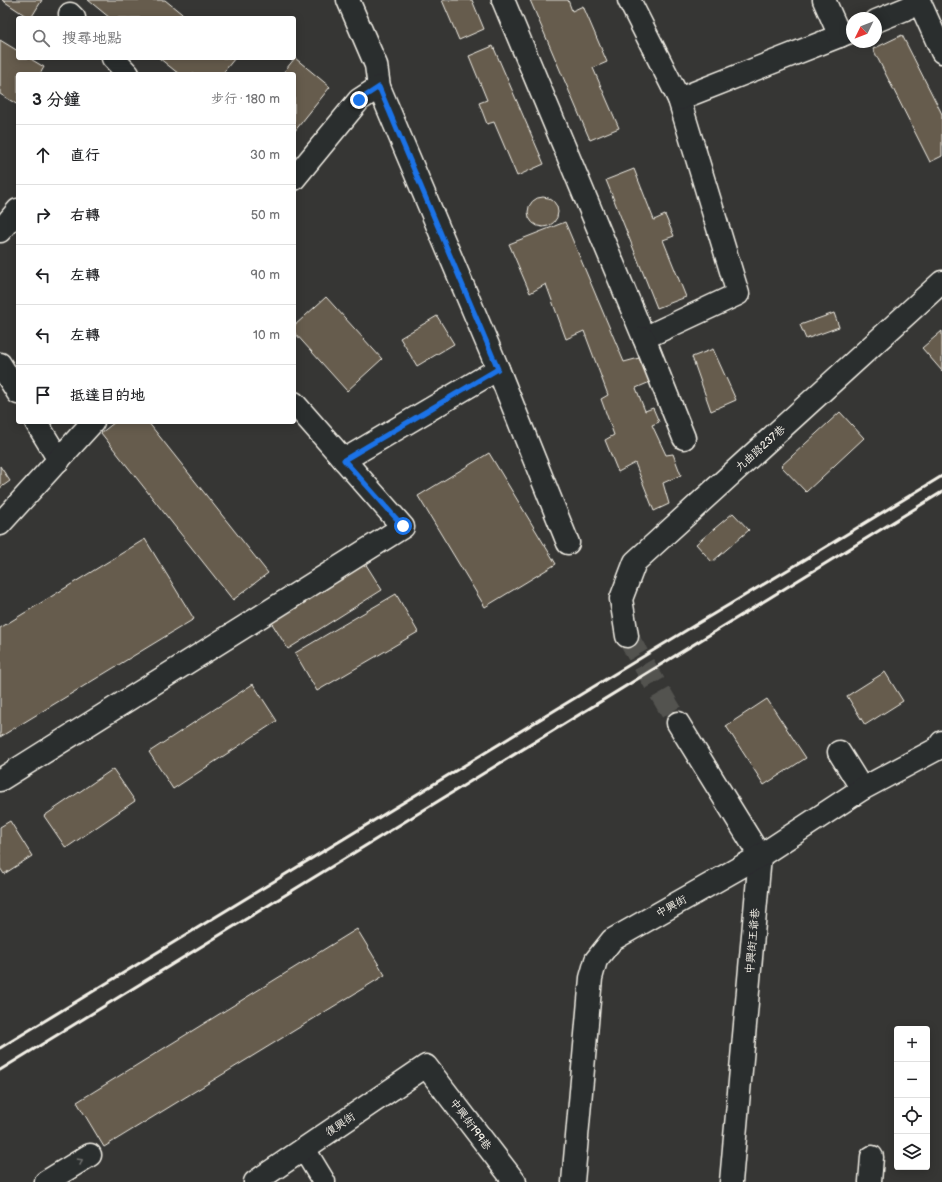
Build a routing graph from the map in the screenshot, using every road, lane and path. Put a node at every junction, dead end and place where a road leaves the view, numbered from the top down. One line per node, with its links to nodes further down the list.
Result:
1 (348, 0): 11 (street)
2 (503, 0): 17 (street)
3 (629, 0): 12 (street)
4 (824, 0): 7 (street)
5 (922, 1): 6 (street); 8 (street)
6 (882, 18)
7 (846, 34): 12 (street)
8 (942, 52)
9 (115, 60): 10 (street)
10 (126, 72)
11 (379, 87): 13 (street); 19 (street)
12 (679, 99): 17 (street)
13 (296, 177)
14 (16, 212): 15 (street)
15 (0, 231)
16 (942, 282): 29 (street, 九曲路237巷)
17 (644, 338): 24 (street)
18 (0, 364): 20 (street)
19 (498, 369): 26 (street); 28 (street)
20 (16, 390)
21 (296, 405): 26 (street)
22 (37, 424): 25 (street)
23 (91, 424): 25 (street)
24 (684, 438)
25 (59, 460): 27 (street)
26 (344, 460): 33 (street)
27 (0, 524)
28 (568, 543)
29 (627, 636)
30 (678, 723): 35 (street)
31 (942, 742): 34 (street, 中興街)
32 (839, 752): 34 (street)
33 (0, 780)
34 (862, 789): 35 (street, 中興街)
35 (760, 856): 44 (street, 中興街); 45 (street, 中興街王爺巷)
36 (426, 1066): 37 (street, 復興街); 43 (street, 中興街199巷)
37 (304, 1148): 41 (street, 復興街); 42 (street)
38 (90, 1155): 40 (street, one-way to 38)
39 (872, 1157): 46 (street)
40 (46, 1182)
41 (255, 1182)
42 (324, 1182)
43 (515, 1182)
44 (573, 1182)
45 (731, 1182)
46 (870, 1182)

